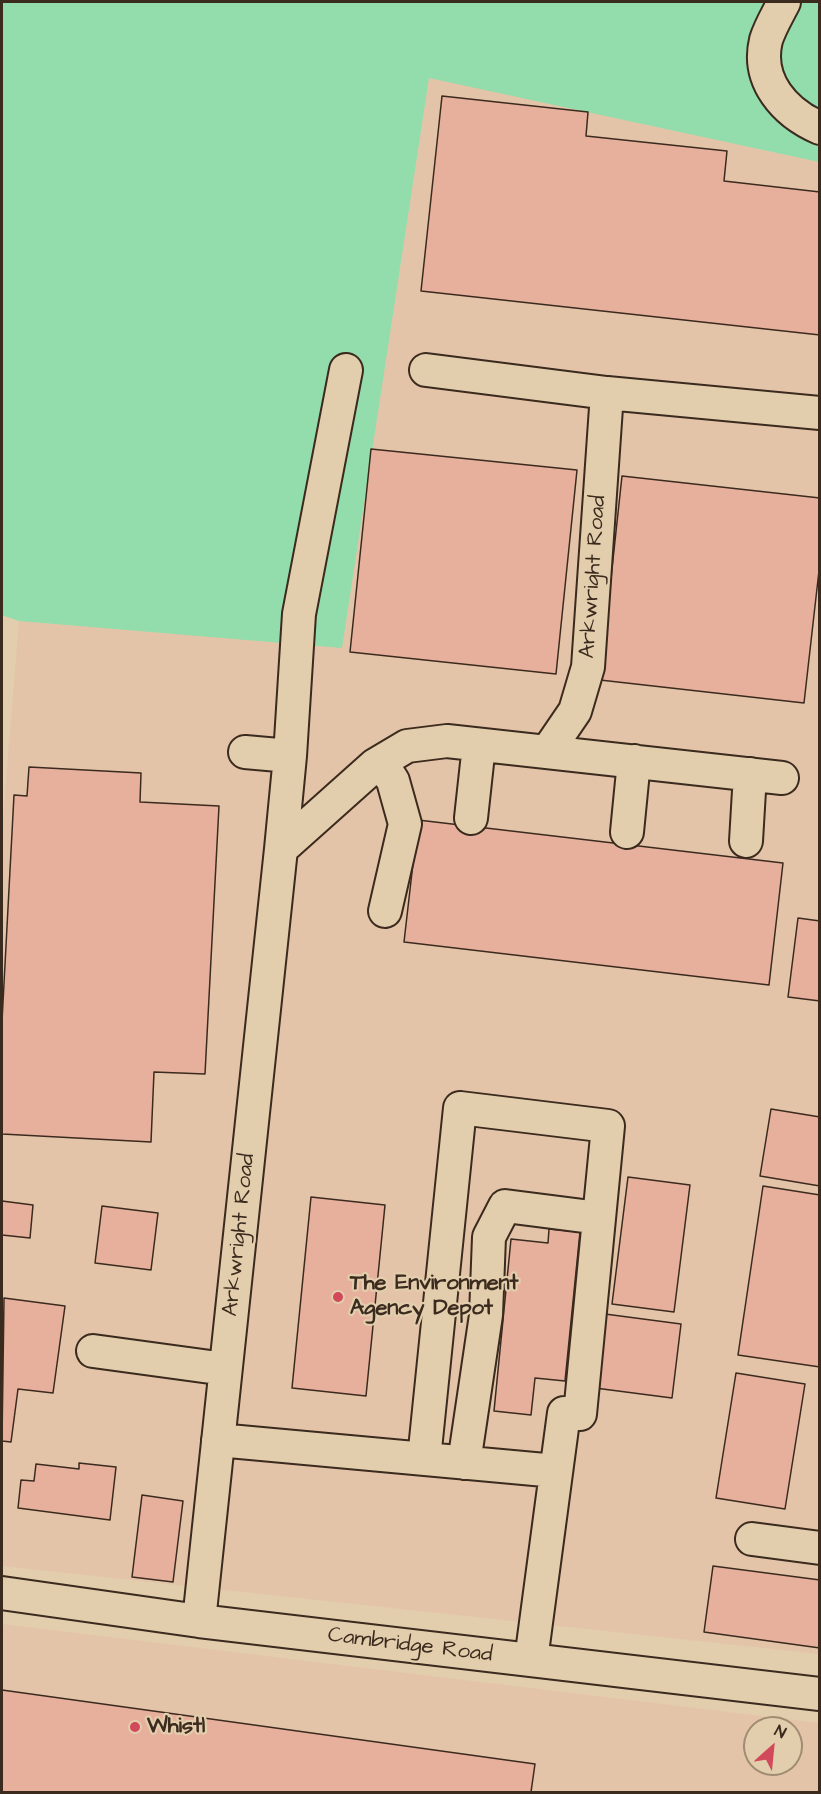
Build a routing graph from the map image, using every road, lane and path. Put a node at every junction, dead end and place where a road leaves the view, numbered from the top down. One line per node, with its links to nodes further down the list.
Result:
1 (784, 2): 2 (street)
2 (819, 128)
3 (346, 370): 10 (street, Arkwright Road)
4 (426, 370): 5 (street)
5 (607, 393): 6 (street); 9 (street, Arkwright Road)
6 (819, 413)
7 (479, 745): 9 (street); 12 (street); 15 (street)
8 (245, 752): 10 (street)
9 (547, 752): 11 (street)
10 (290, 756): 18 (street, Arkwright Road)
11 (634, 761): 13 (street); 16 (street)
12 (381, 762): 18 (street); 19 (street)
13 (750, 774): 14 (street); 17 (street)
14 (782, 778)
15 (471, 818)
16 (627, 832)
17 (746, 840)
18 (281, 849): 22 (street, Arkwright Road)
19 (385, 911)
20 (599, 1218): 24 (street); 25 (street); 26 (street)
21 (93, 1351): 22 (street)
22 (225, 1369): 23 (street, Arkwright Road)
23 (218, 1440): 24 (street); 30 (street, Arkwright Road)
24 (424, 1459): 25 (street)
25 (464, 1463): 26 (street)
26 (556, 1471): 31 (street)
27 (752, 1539): 28 (street)
28 (819, 1548)
29 (2, 1593): 30 (street, Cambridge Road)
30 (199, 1621): 31 (street, Cambridge Road)
31 (531, 1660): 32 (street, Cambridge Road)
32 (819, 1694)

